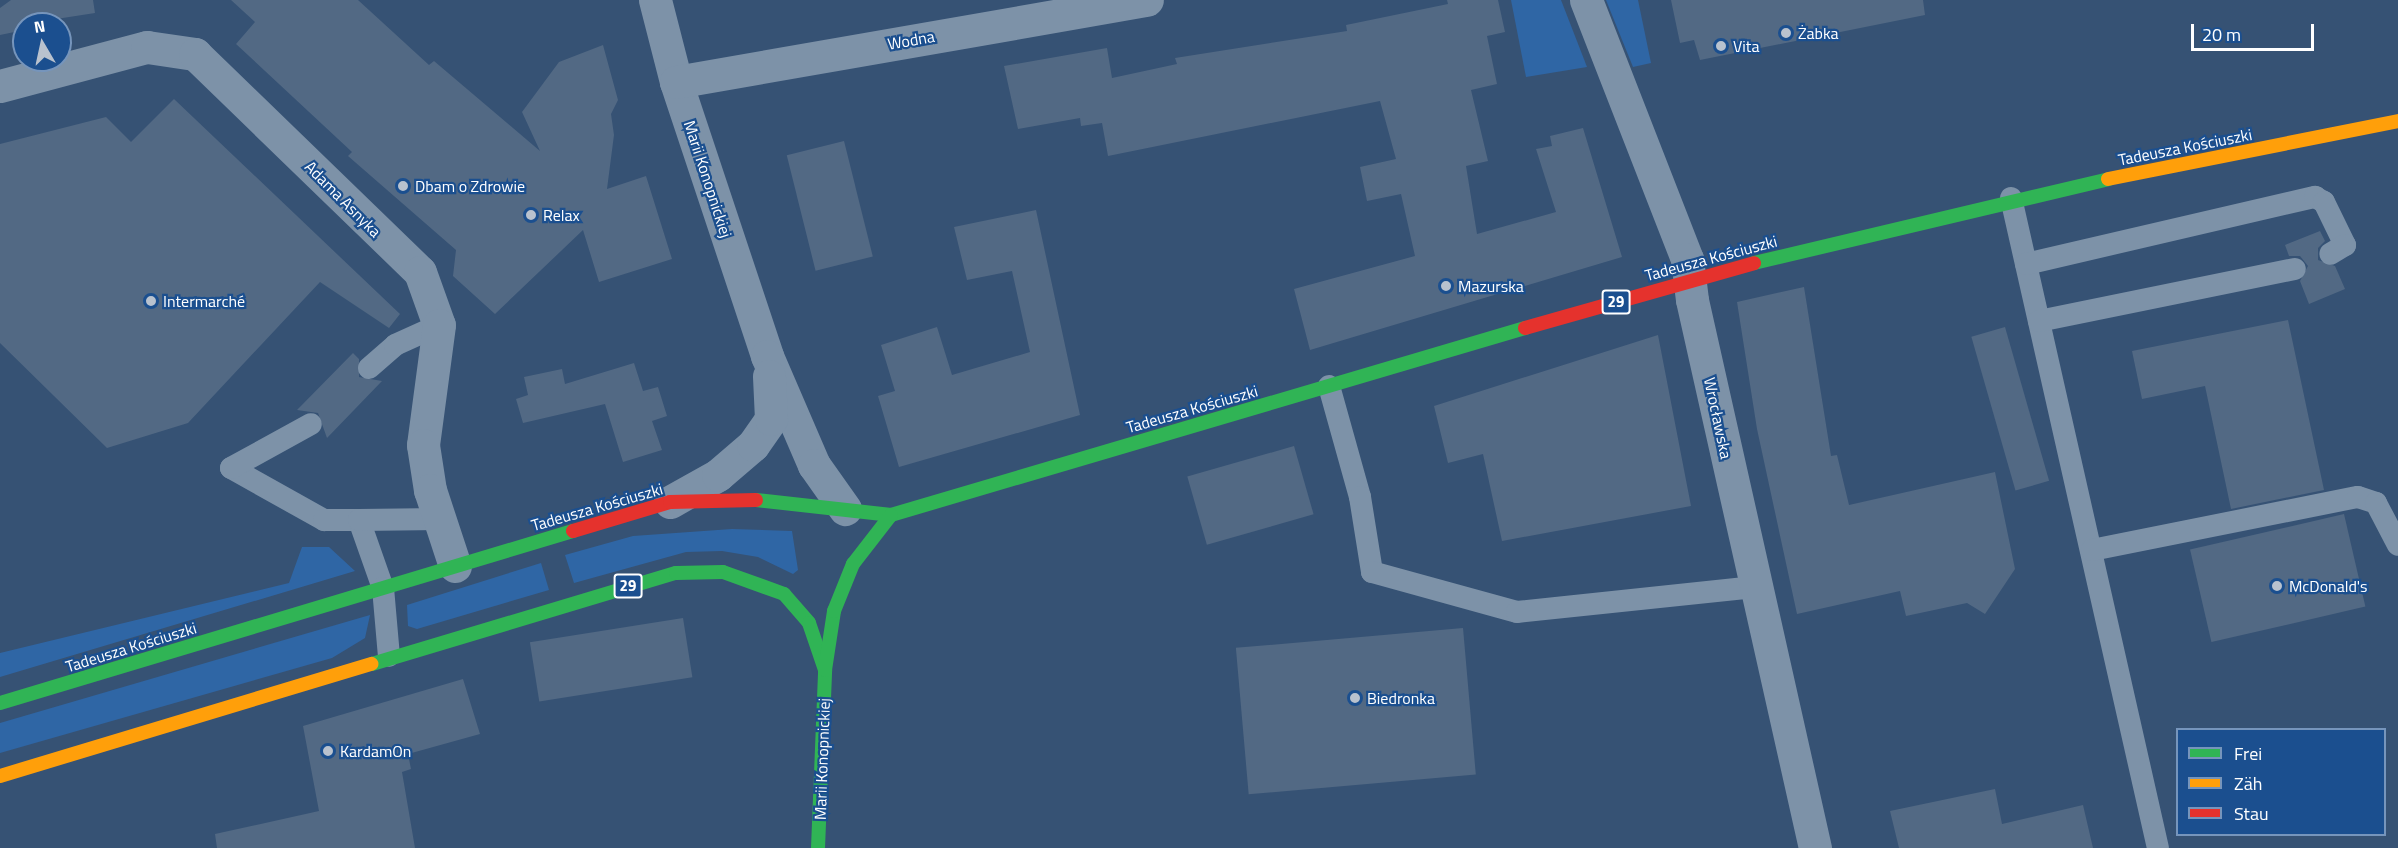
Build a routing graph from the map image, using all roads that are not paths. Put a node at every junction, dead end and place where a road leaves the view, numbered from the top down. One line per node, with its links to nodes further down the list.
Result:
1 (655, 0): 4 (street, Marii Konopnickiej)
2 (1147, 0): 4 (street, Wodna)
3 (1586, 0): 11 (street, Wrocławska)
4 (676, 82): 14 (street, Marii Konopnickiej)
5 (0, 86): 13 (street, Adama Asnyka)
6 (2398, 121): 7 (main road, Tadeusza Kościuszki / 29)
7 (2011, 198): 9 (lane); 11 (main road, Tadeusza Kościuszki / 29)
8 (2331, 254): 9 (lane)
9 (2026, 264): 12 (lane)
10 (2295, 269): 12 (lane)
11 (1690, 279): 16 (main road, Tadeusza Kościuszki / 29); 26 (street, Wrocławska)
12 (2039, 321): 24 (lane)
13 (439, 325): 15 (lane); 21 (street, Adama Asnyka)
14 (767, 356): 18 (street, Marii Konopnickiej); 19 (street, Marii Konopnickiej)
15 (369, 368)
16 (1329, 386): 20 (main road, Tadeusza Kościuszki / 29); 26 (lane)
17 (311, 424): 22 (lane)
18 (670, 502): 19 (main road, Tadeusza Kościuszki / 29); 25 (main road, Tadeusza Kościuszki / 29)
19 (845, 509): 20 (main road, Tadeusza Kościuszki / 29)
20 (891, 515): 29 (main road)
21 (440, 519): 22 (lane); 25 (street, Adama Asnyka)
22 (359, 520): 27 (lane)
23 (2398, 545): 24 (lane)
24 (2092, 550): 34 (lane)
25 (455, 566): 27 (main road, Tadeusza Kościuszki / 29)
26 (1755, 587): 33 (street, Wrocławska)
27 (383, 588): 28 (lane); 30 (main road, Tadeusza Kościuszki / 29)
28 (389, 656): 29 (main road, 29); 31 (main road, 29)
29 (825, 670): 32 (main road, Marii Konopnickiej)
30 (0, 703)
31 (0, 776)
32 (818, 848)
33 (1815, 848)
34 (2158, 848)

